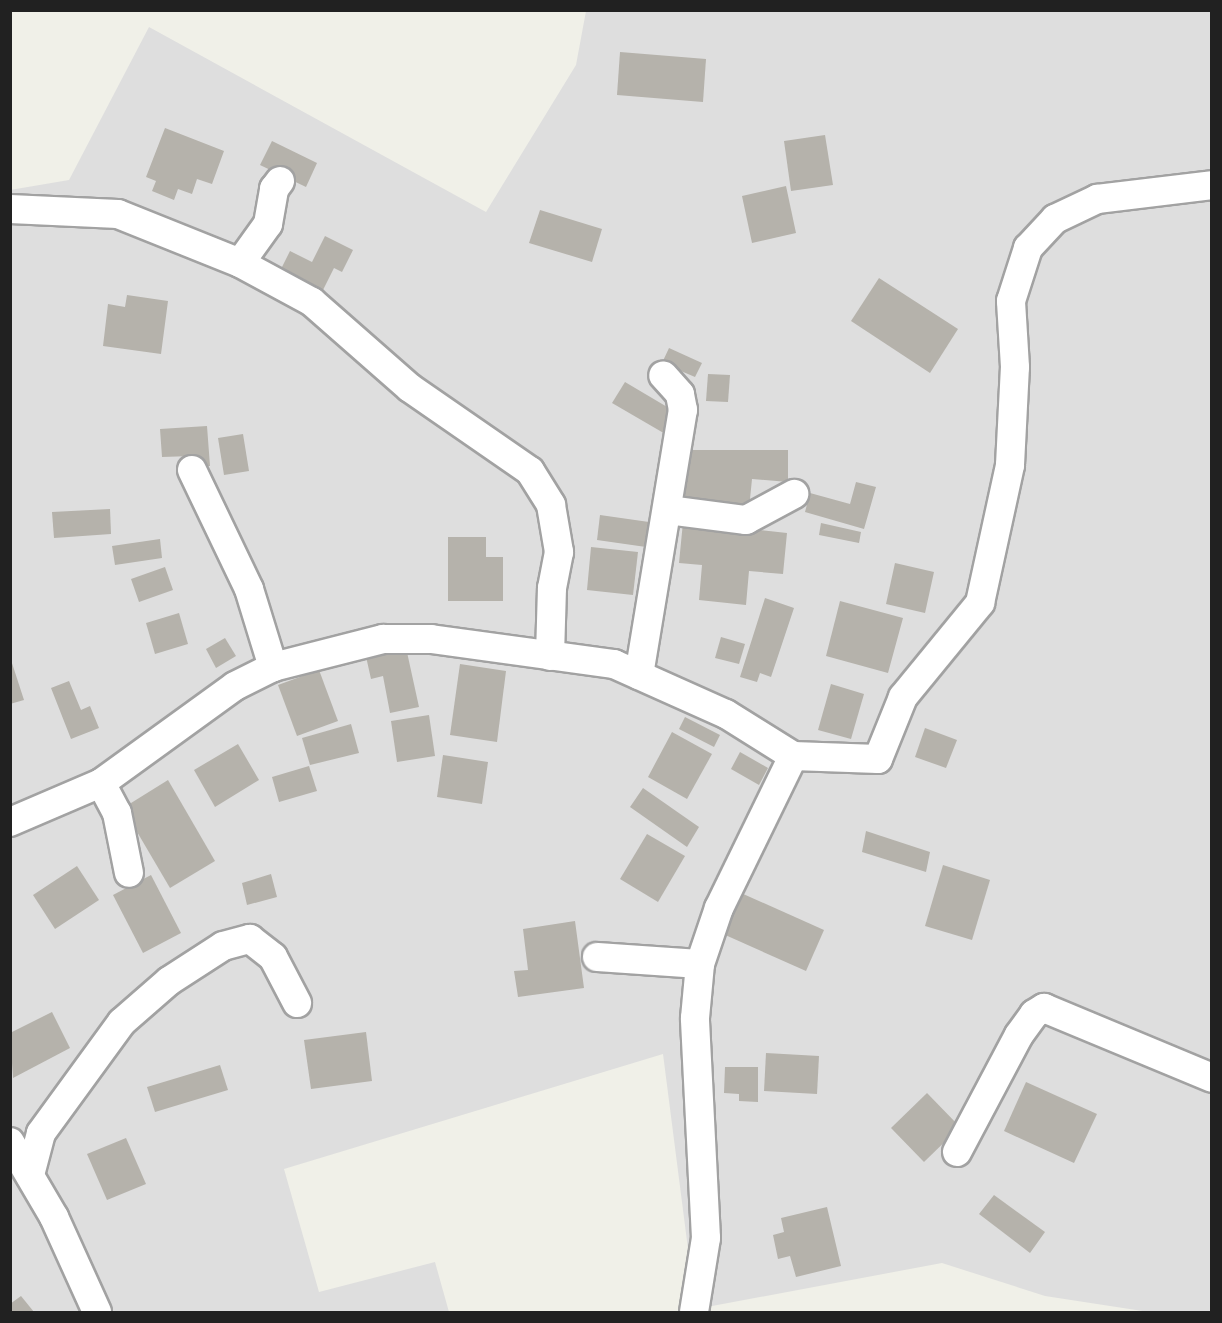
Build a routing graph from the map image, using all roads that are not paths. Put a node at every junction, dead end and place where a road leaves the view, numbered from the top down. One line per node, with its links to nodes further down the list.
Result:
1 (280, 181): 4 (street)
2 (1212, 185): 12 (street)
3 (10, 209): 4 (street)
4 (240, 263): 9 (street)
5 (663, 375): 8 (street)
6 (192, 470): 10 (street)
7 (794, 494): 8 (street)
8 (668, 510): 11 (street)
9 (550, 656): 10 (street); 11 (street)
10 (273, 667): 13 (street)
11 (639, 675): 12 (street)
12 (793, 756): 17 (street)
13 (101, 783): 14 (street); 15 (street)
14 (10, 822)
15 (129, 873)
16 (597, 957): 17 (street)
17 (700, 964): 24 (street)
18 (297, 1003): 22 (street)
19 (1212, 1078): 21 (street)
20 (10, 1142): 22 (street)
21 (957, 1152)
22 (30, 1174): 23 (street)
23 (97, 1312)
24 (694, 1312)

